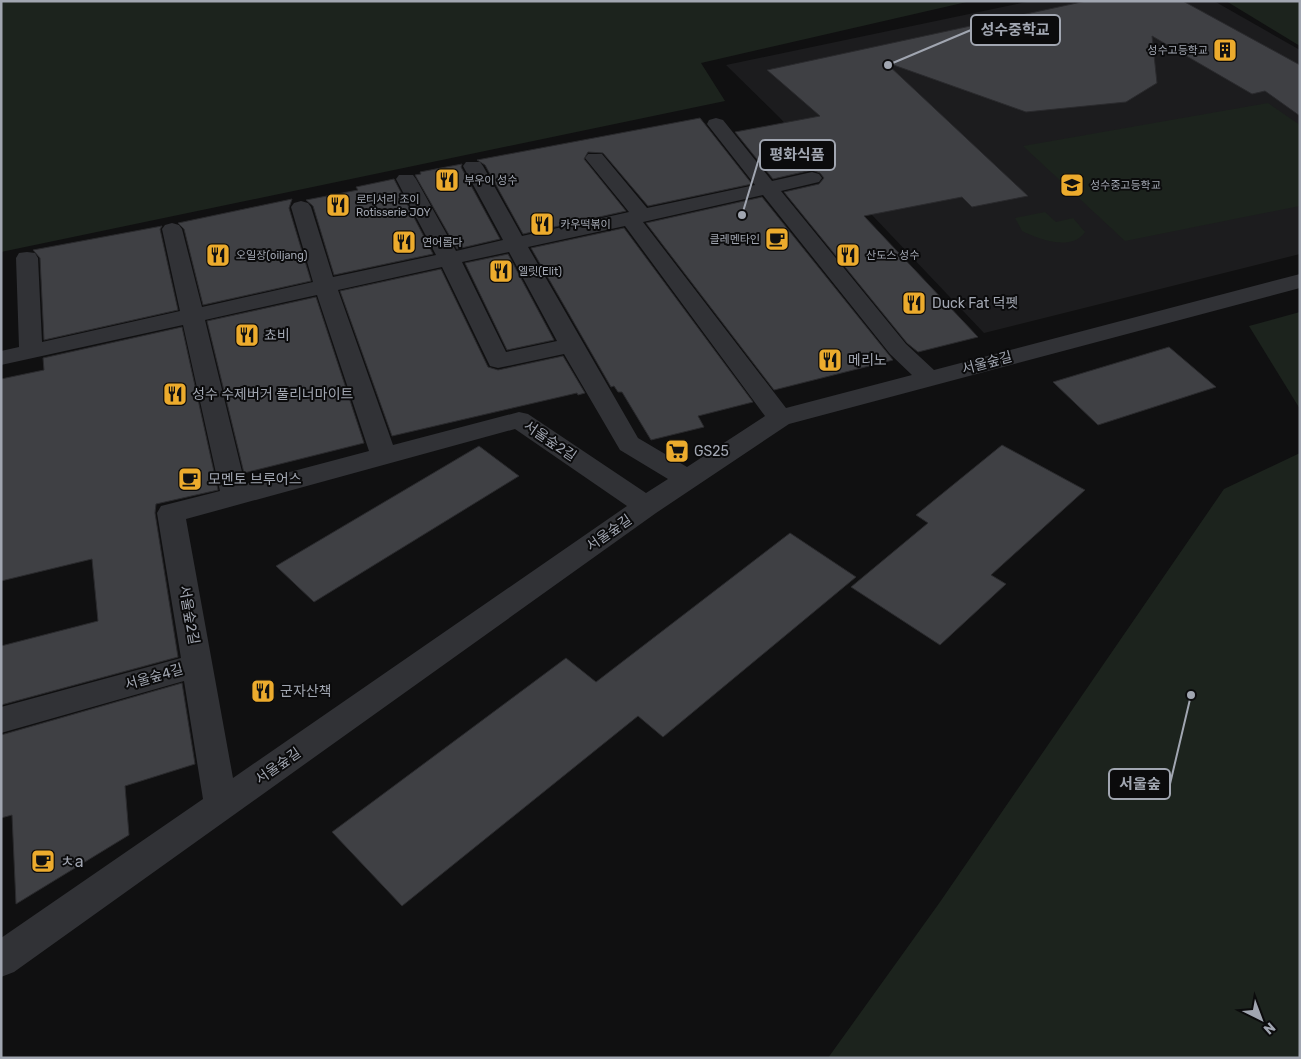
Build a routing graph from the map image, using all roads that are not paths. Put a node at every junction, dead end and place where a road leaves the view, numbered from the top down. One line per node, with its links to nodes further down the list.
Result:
1 (716, 124): 6 (street)
2 (595, 158): 8 (street)
3 (473, 166): 10 (street)
4 (812, 178): 6 (street)
5 (406, 179): 12 (street)
6 (766, 188): 8 (street); 19 (street)
7 (301, 207): 14 (street)
8 (636, 217): 10 (street); 20 (street)
9 (172, 229): 15 (street)
10 (516, 242): 12 (street); 16 (street)
11 (27, 258): 17 (street)
12 (449, 258): 14 (street); 16 (street)
13 (1300, 281): 19 (street, 서울숲길)
14 (325, 286): 15 (street); 21 (street)
15 (194, 315): 17 (street); 23 (street)
16 (571, 345): 22 (street)
17 (31, 351): 18 (street)
18 (1, 358)
19 (929, 378): 20 (street, 서울숲길)
20 (780, 418): 22 (street, 서울숲길)
21 (384, 456): 23 (street, 서울숲2길); 24 (street, 서울숲2길)
22 (688, 479): 24 (street, 서울숲길)
23 (235, 496): 25 (street, 서울숲2길)
24 (646, 506): 27 (street, 서울숲길)
25 (197, 665): 26 (street, 서울숲4길); 27 (street, 서울숲4길)
26 (1, 720)
27 (221, 806): 28 (street, 서울숲길)
28 (35, 936): 29 (street); 30 (street, 서울숲길)
29 (1, 947)
30 (1, 960)

